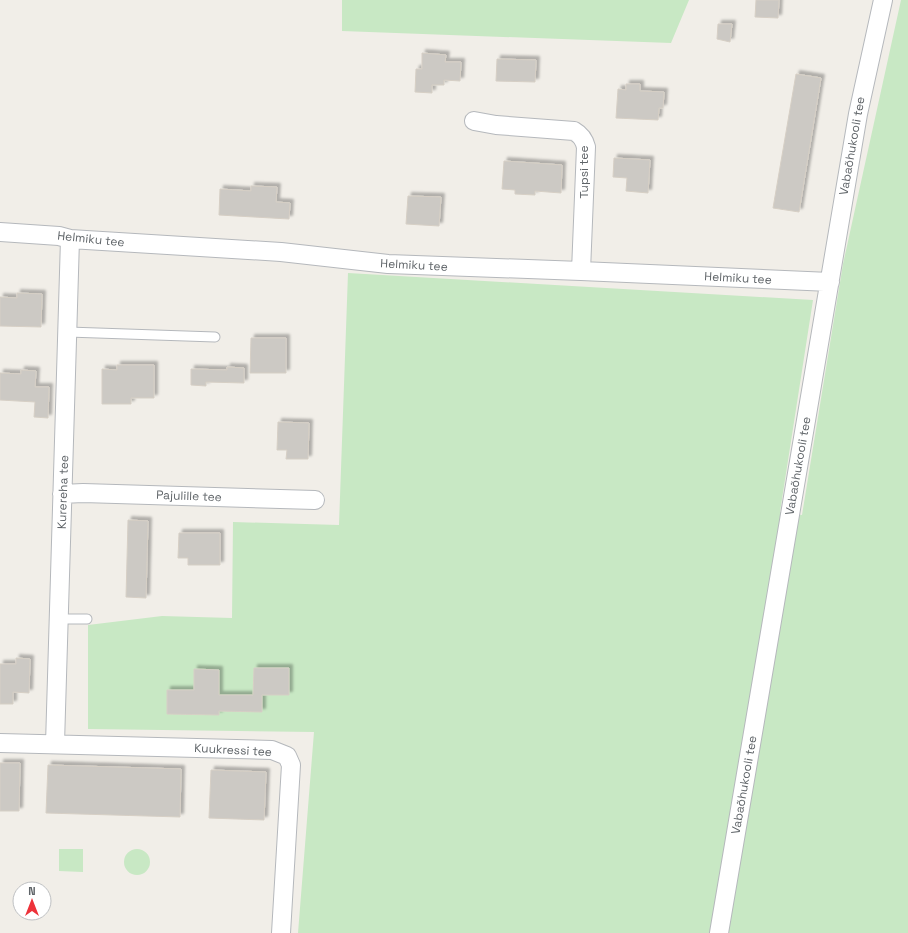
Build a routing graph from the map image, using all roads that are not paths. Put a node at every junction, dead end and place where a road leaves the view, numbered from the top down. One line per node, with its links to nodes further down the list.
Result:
1 (884, 0): 6 (street, Vabaõhukooli tee)
2 (474, 121): 5 (street, Tupsi tee)
3 (0, 232): 4 (street, Helmiku tee)
4 (70, 239): 5 (street, Helmiku tee); 7 (street, Kurereha tee)
5 (581, 271): 6 (street, Helmiku tee)
6 (830, 282): 16 (street, Vabaõhukooli tee)
7 (68, 332): 8 (lane); 9 (street, Kurereha tee)
8 (216, 337)
9 (62, 494): 10 (street, Pajulille tee); 11 (street, Kurereha tee)
10 (315, 500)
11 (59, 619): 12 (lane); 14 (street, Kurereha tee)
12 (88, 619)
13 (0, 743): 14 (street, Kuukressi tee)
14 (55, 744): 15 (street, Kuukressi tee)
15 (281, 933)
16 (719, 933)

